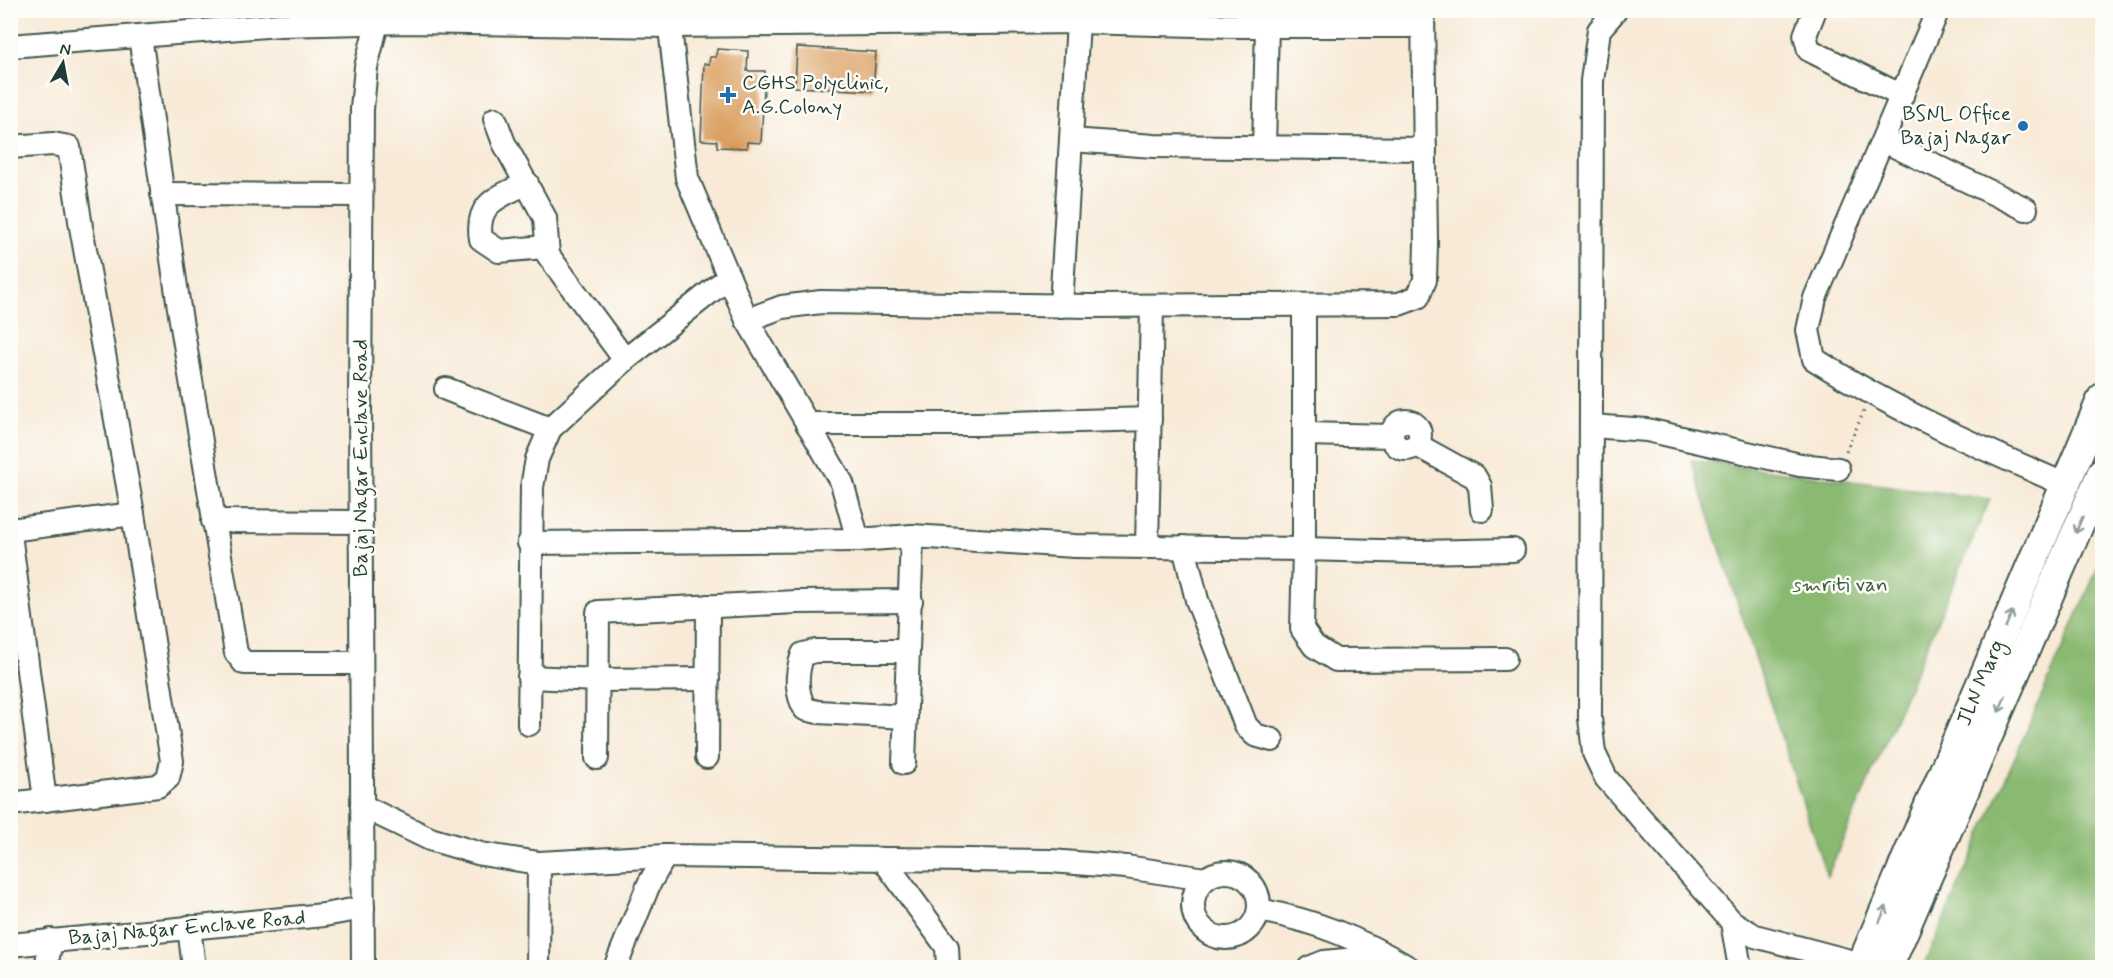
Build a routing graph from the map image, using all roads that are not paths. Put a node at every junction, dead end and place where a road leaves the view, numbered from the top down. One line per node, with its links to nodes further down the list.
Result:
1 (1616, 10): 38 (street)
2 (1815, 10): 16 (street)
3 (1938, 10): 16 (street)
4 (408, 16): 5 (street); 8 (street)
5 (378, 17): 14 (street); 25 (street, Bajaj Nagar Enclave Road)
6 (988, 17): 9 (street); 12 (street)
7 (1370, 17): 11 (street); 13 (street)
8 (668, 18): 9 (street); 28 (street)
9 (929, 18)
10 (1234, 18): 12 (street); 13 (street)
11 (1423, 19): 22 (street)
12 (1078, 22): 18 (street)
13 (1267, 26): 21 (street)
14 (140, 36): 15 (street); 24 (street)
15 (10, 46)
16 (1902, 96): 19 (street)
17 (495, 119): 23 (street)
18 (1071, 140): 21 (street); 29 (street)
19 (1884, 141): 26 (street); 43 (street)
20 (10, 147): 45 (street)
21 (1264, 147): 22 (street)
22 (1425, 149): 31 (street)
23 (527, 183): 27 (street); 27 (street)
24 (162, 194): 25 (street); 46 (street)
25 (361, 195): 47 (street, Bajaj Nagar Enclave Road)
26 (2026, 209)
27 (545, 247): 33 (street)
28 (729, 277): 32 (street); 33 (street)
29 (1061, 306): 30 (street); 32 (street)
30 (1152, 306): 31 (street); 36 (street)
31 (1304, 306): 40 (street)
32 (747, 320): 37 (street)
33 (625, 360): 39 (street)
34 (446, 389): 39 (street)
35 (2103, 398): 43 (main road, JLN Marg)
36 (1150, 419): 37 (street); 52 (street)
37 (807, 424): 50 (street)
38 (1591, 426): 41 (street); 79 (street)
39 (550, 429): 51 (street)
40 (1304, 434): 44 (street); 54 (street)
41 (1838, 470)
42 (2103, 472): 84 (main road, JLN Marg, one-way to 84)
43 (2066, 485): 84 (main road, JLN Marg, one-way to 43)
44 (1482, 510)
45 (133, 514): 48 (street); 70 (street)
46 (213, 522): 47 (street); 60 (street)
47 (361, 522): 60 (street, Bajaj Nagar Enclave Road)
48 (10, 532): 70 (street)
49 (912, 536): 50 (street); 52 (street); 56 (street)
50 (858, 540): 51 (street)
51 (529, 543): 61 (street)
52 (1147, 547): 53 (street)
53 (1184, 547): 54 (street); 66 (street)
54 (1304, 549): 55 (street); 59 (street)
55 (1513, 550)
56 (911, 601): 57 (street); 58 (street)
57 (708, 606): 62 (street); 63 (street)
58 (908, 651): 64 (street); 64 (street)
59 (1505, 659)
60 (361, 663): 72 (street, Bajaj Nagar Enclave Road)
61 (529, 677): 63 (street); 65 (street)
62 (708, 679): 63 (street); 67 (street)
63 (598, 680): 68 (street)
64 (906, 717): 69 (street)
65 (528, 724)
66 (1272, 740)
67 (707, 757)
68 (597, 758)
69 (904, 764)
70 (45, 800): 71 (street)
71 (10, 804)
72 (362, 806): 75 (street); 77 (street, Bajaj Nagar Enclave Road)
73 (664, 856): 74 (street); 75 (street); 89 (street)
74 (883, 860): 76 (street); 90 (street)
75 (539, 863): 88 (street)
76 (1205, 879): 78 (street); 78 (street)
77 (363, 908): 80 (street, Bajaj Nagar Enclave Road); 87 (street, Bajaj Nagar Enclave Road)
78 (1259, 910): 83 (street)
79 (1732, 922): 84 (street); 93 (street)
80 (189, 927): 81 (street, Bajaj Nagar Enclave Road); 86 (street)
81 (51, 940): 82 (street, Bajaj Nagar Enclave Road); 85 (street)
82 (10, 945)
83 (1388, 956): 91 (street); 92 (street)
84 (1869, 966)
85 (46, 968)
86 (194, 968)
87 (363, 968)
88 (538, 968)
89 (615, 968)
90 (948, 968)
91 (1309, 968)
92 (1408, 968)
93 (1740, 968)

